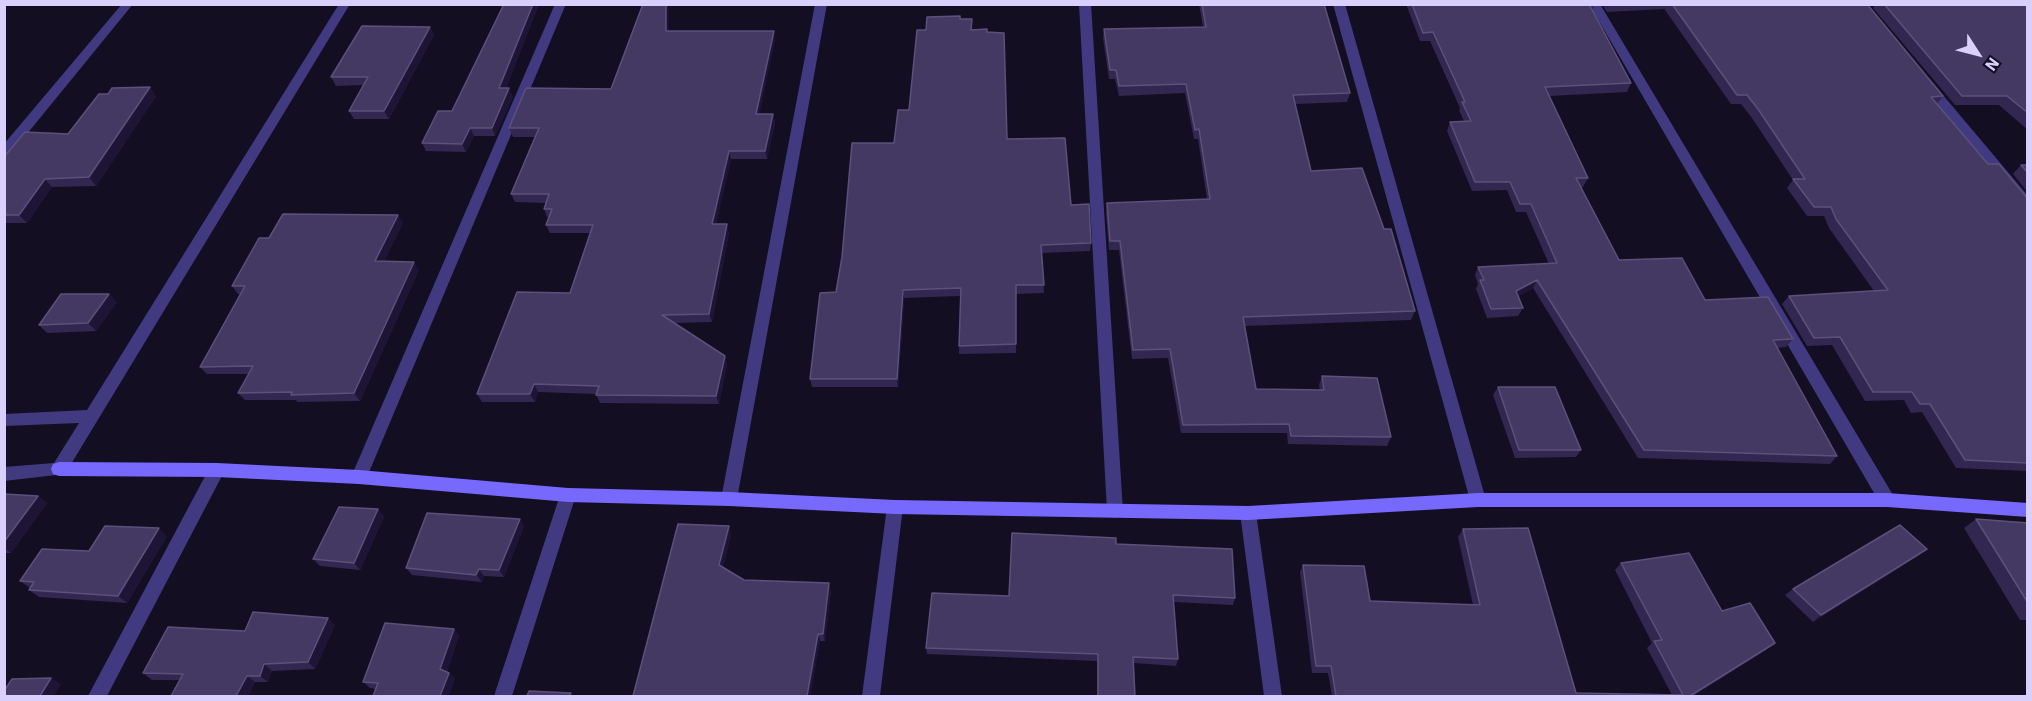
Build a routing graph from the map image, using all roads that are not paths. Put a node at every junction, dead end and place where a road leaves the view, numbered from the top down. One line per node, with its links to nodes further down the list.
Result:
1 (128, 4): 9 (street)
2 (345, 4): 11 (street)
3 (561, 4): 16 (street)
4 (821, 4): 18 (street)
5 (1085, 4): 23 (street)
6 (1339, 4): 19 (street)
7 (1594, 4): 20 (street)
8 (1922, 78): 10 (street)
9 (4, 153)
10 (2028, 206)
11 (90, 416): 12 (street); 13 (street)
12 (4, 420)
13 (59, 469): 14 (street); 15 (street)
14 (217, 470): 16 (street); 25 (street)
15 (4, 474)
16 (359, 477): 17 (street)
17 (568, 495): 18 (street); 26 (street)
18 (729, 499): 21 (street)
19 (1478, 500): 20 (street); 24 (street)
20 (1887, 500): 22 (street)
21 (895, 507): 23 (street); 27 (street)
22 (2028, 510)
23 (1115, 511): 24 (street)
24 (1248, 513): 28 (street)
25 (97, 696)
26 (503, 696)
27 (871, 696)
28 (1273, 696)

